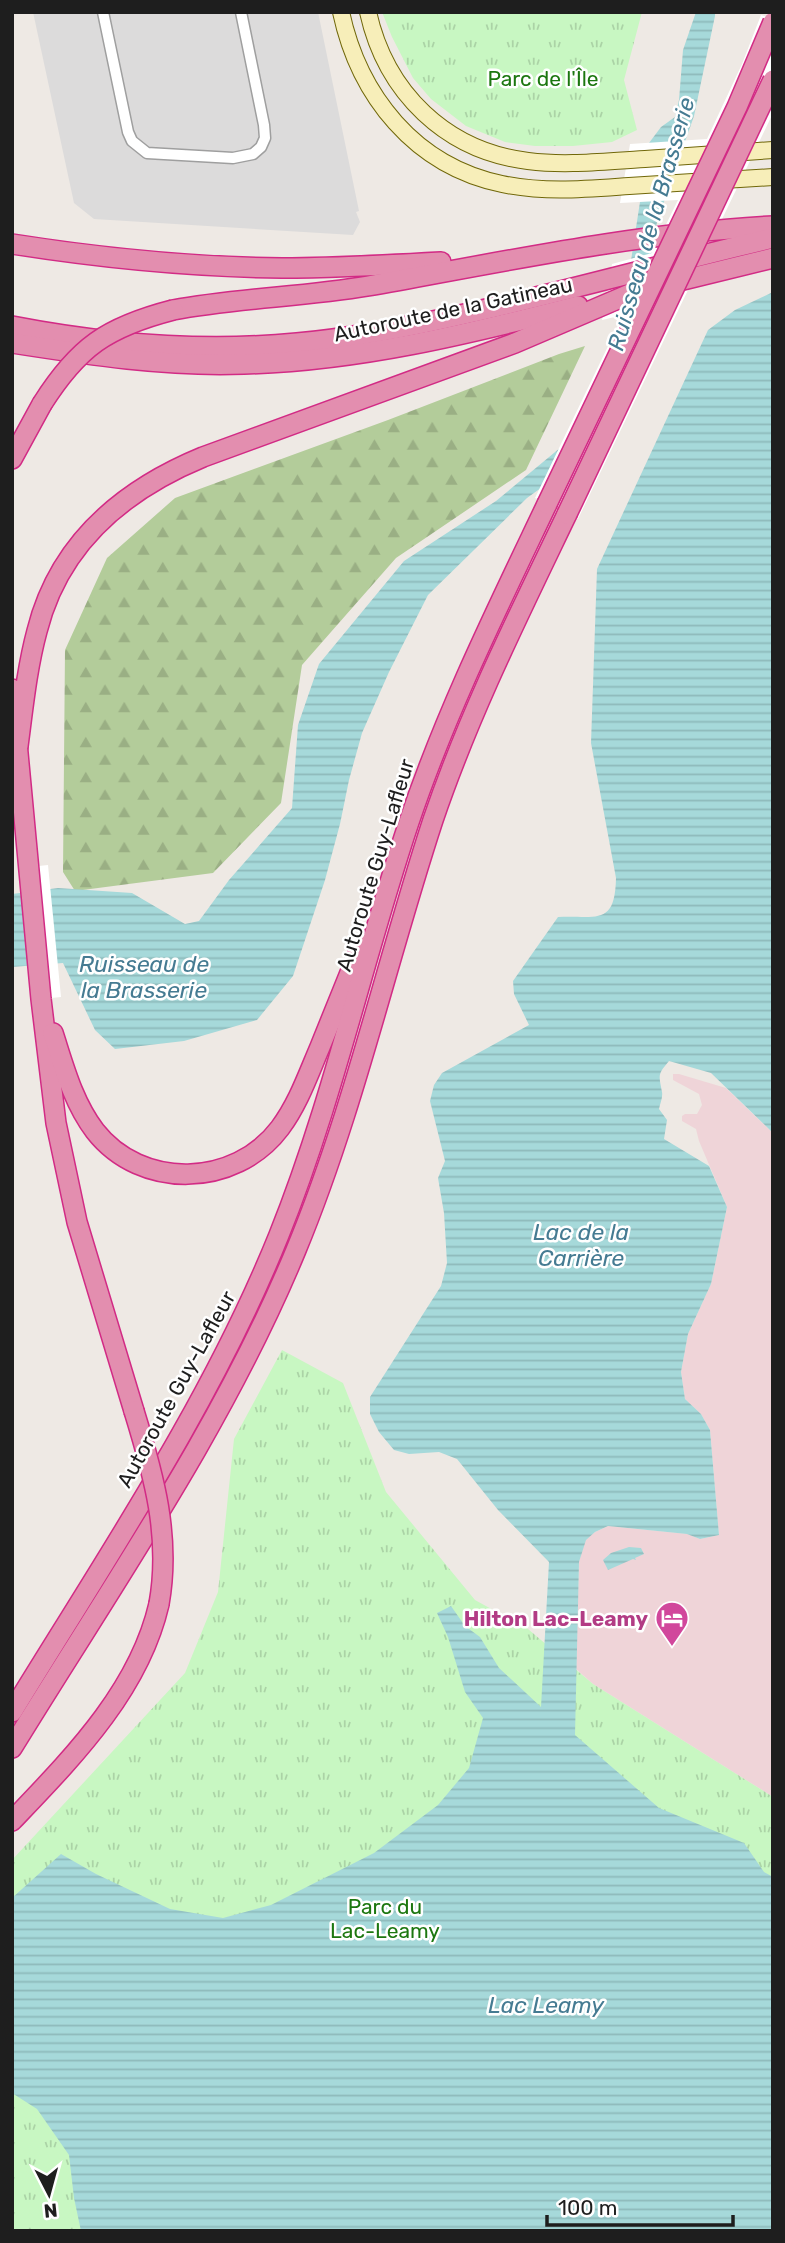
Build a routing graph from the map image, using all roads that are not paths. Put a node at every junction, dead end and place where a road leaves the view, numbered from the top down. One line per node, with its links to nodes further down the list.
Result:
1 (103, 12): 2 (street)
2 (241, 12)
3 (341, 12): 8 (main road)
4 (368, 12): 7 (main road)
5 (773, 22): 20 (highway, Autoroute Guy-Lafleur, bridge)
6 (773, 80): 23 (highway, Autoroute Guy-Lafleur, bridge)
7 (773, 150)
8 (773, 177)
9 (773, 226): 12 (highway)
10 (773, 238): 15 (highway, Autoroute de la Gatineau)
11 (12, 244): 12 (highway)
12 (523, 257): 17 (highway, bridge)
13 (773, 258): 14 (highway, Autoroute de la Gatineau)
14 (632, 293): 16 (highway, Autoroute de la Gatineau); 19 (highway)
15 (12, 326)
16 (12, 343)
17 (12, 460)
18 (12, 689): 19 (highway)
19 (18, 746): 21 (highway)
20 (401, 848): 21 (highway); 22 (highway, Autoroute Guy-Lafleur)
21 (41, 999): 24 (highway, bridge)
22 (12, 1712)
23 (12, 1748)
24 (12, 1821)

